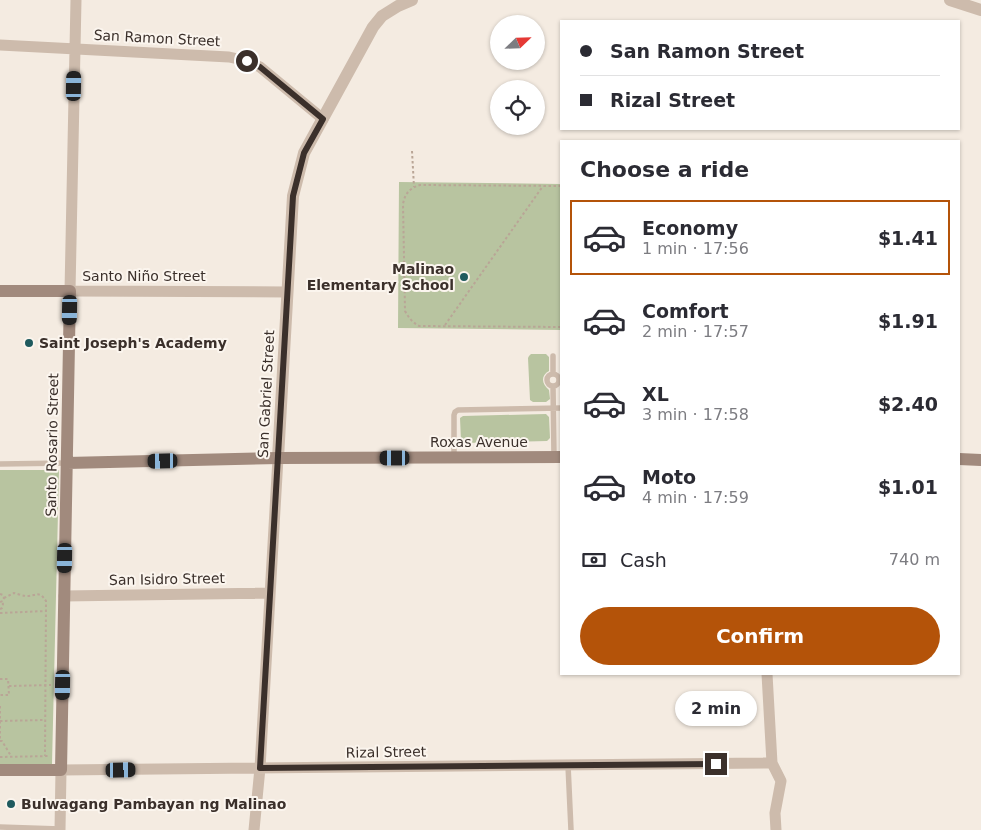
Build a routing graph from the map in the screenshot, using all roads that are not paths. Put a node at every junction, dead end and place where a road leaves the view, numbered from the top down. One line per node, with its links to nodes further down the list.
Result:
1 (76, 0): 6 (street, Santo Rosario Street)
2 (412, 0): 7 (street, San Gabriel Street)
3 (950, 0): 4 (street)
4 (981, 10)
5 (0, 44): 6 (street, San Ramon Street)
6 (75, 48): 7 (street, San Ramon Street); 9 (street, Santo Rosario Street)
7 (323, 119): 10 (street, San Gabriel Street)
8 (0, 291): 9 (main road, Santo Niño Street)
9 (70, 291): 10 (street, Santo Niño Street); 19 (main road, Santo Rosario Street)
10 (287, 292): 15 (street, San Gabriel Street)
11 (552, 356): 12 (lane)
12 (553, 408): 13 (lane); 14 (lane); 16 (lane)
13 (560, 408)
14 (558, 457): 16 (main road, Roxas Avenue)
15 (278, 458): 16 (main road, Roxas Avenue); 19 (main road, Roxas Avenue); 21 (street, San Gabriel Street)
16 (454, 458)
17 (960, 459): 18 (main road)
18 (981, 460)
19 (67, 462): 20 (lane); 22 (main road, Santo Rosario Street)
20 (0, 464)
21 (270, 593): 22 (street, San Isidro Street); 26 (street, San Gabriel Street)
22 (64, 596): 28 (main road, Santo Rosario Street)
23 (767, 675): 24 (street)
24 (772, 763): 25 (street, Rizal Street); 33 (street)
25 (568, 765): 26 (street, Rizal Street); 32 (lane)
26 (260, 768): 28 (street, Rizal Street); 31 (street, San Gabriel Street)
27 (0, 770): 28 (main road, Rizal Street)
28 (61, 770): 30 (street, Santo Rosario Street)
29 (0, 827): 30 (lane)
30 (60, 829)
31 (254, 830)
32 (570, 830)
33 (776, 830)

